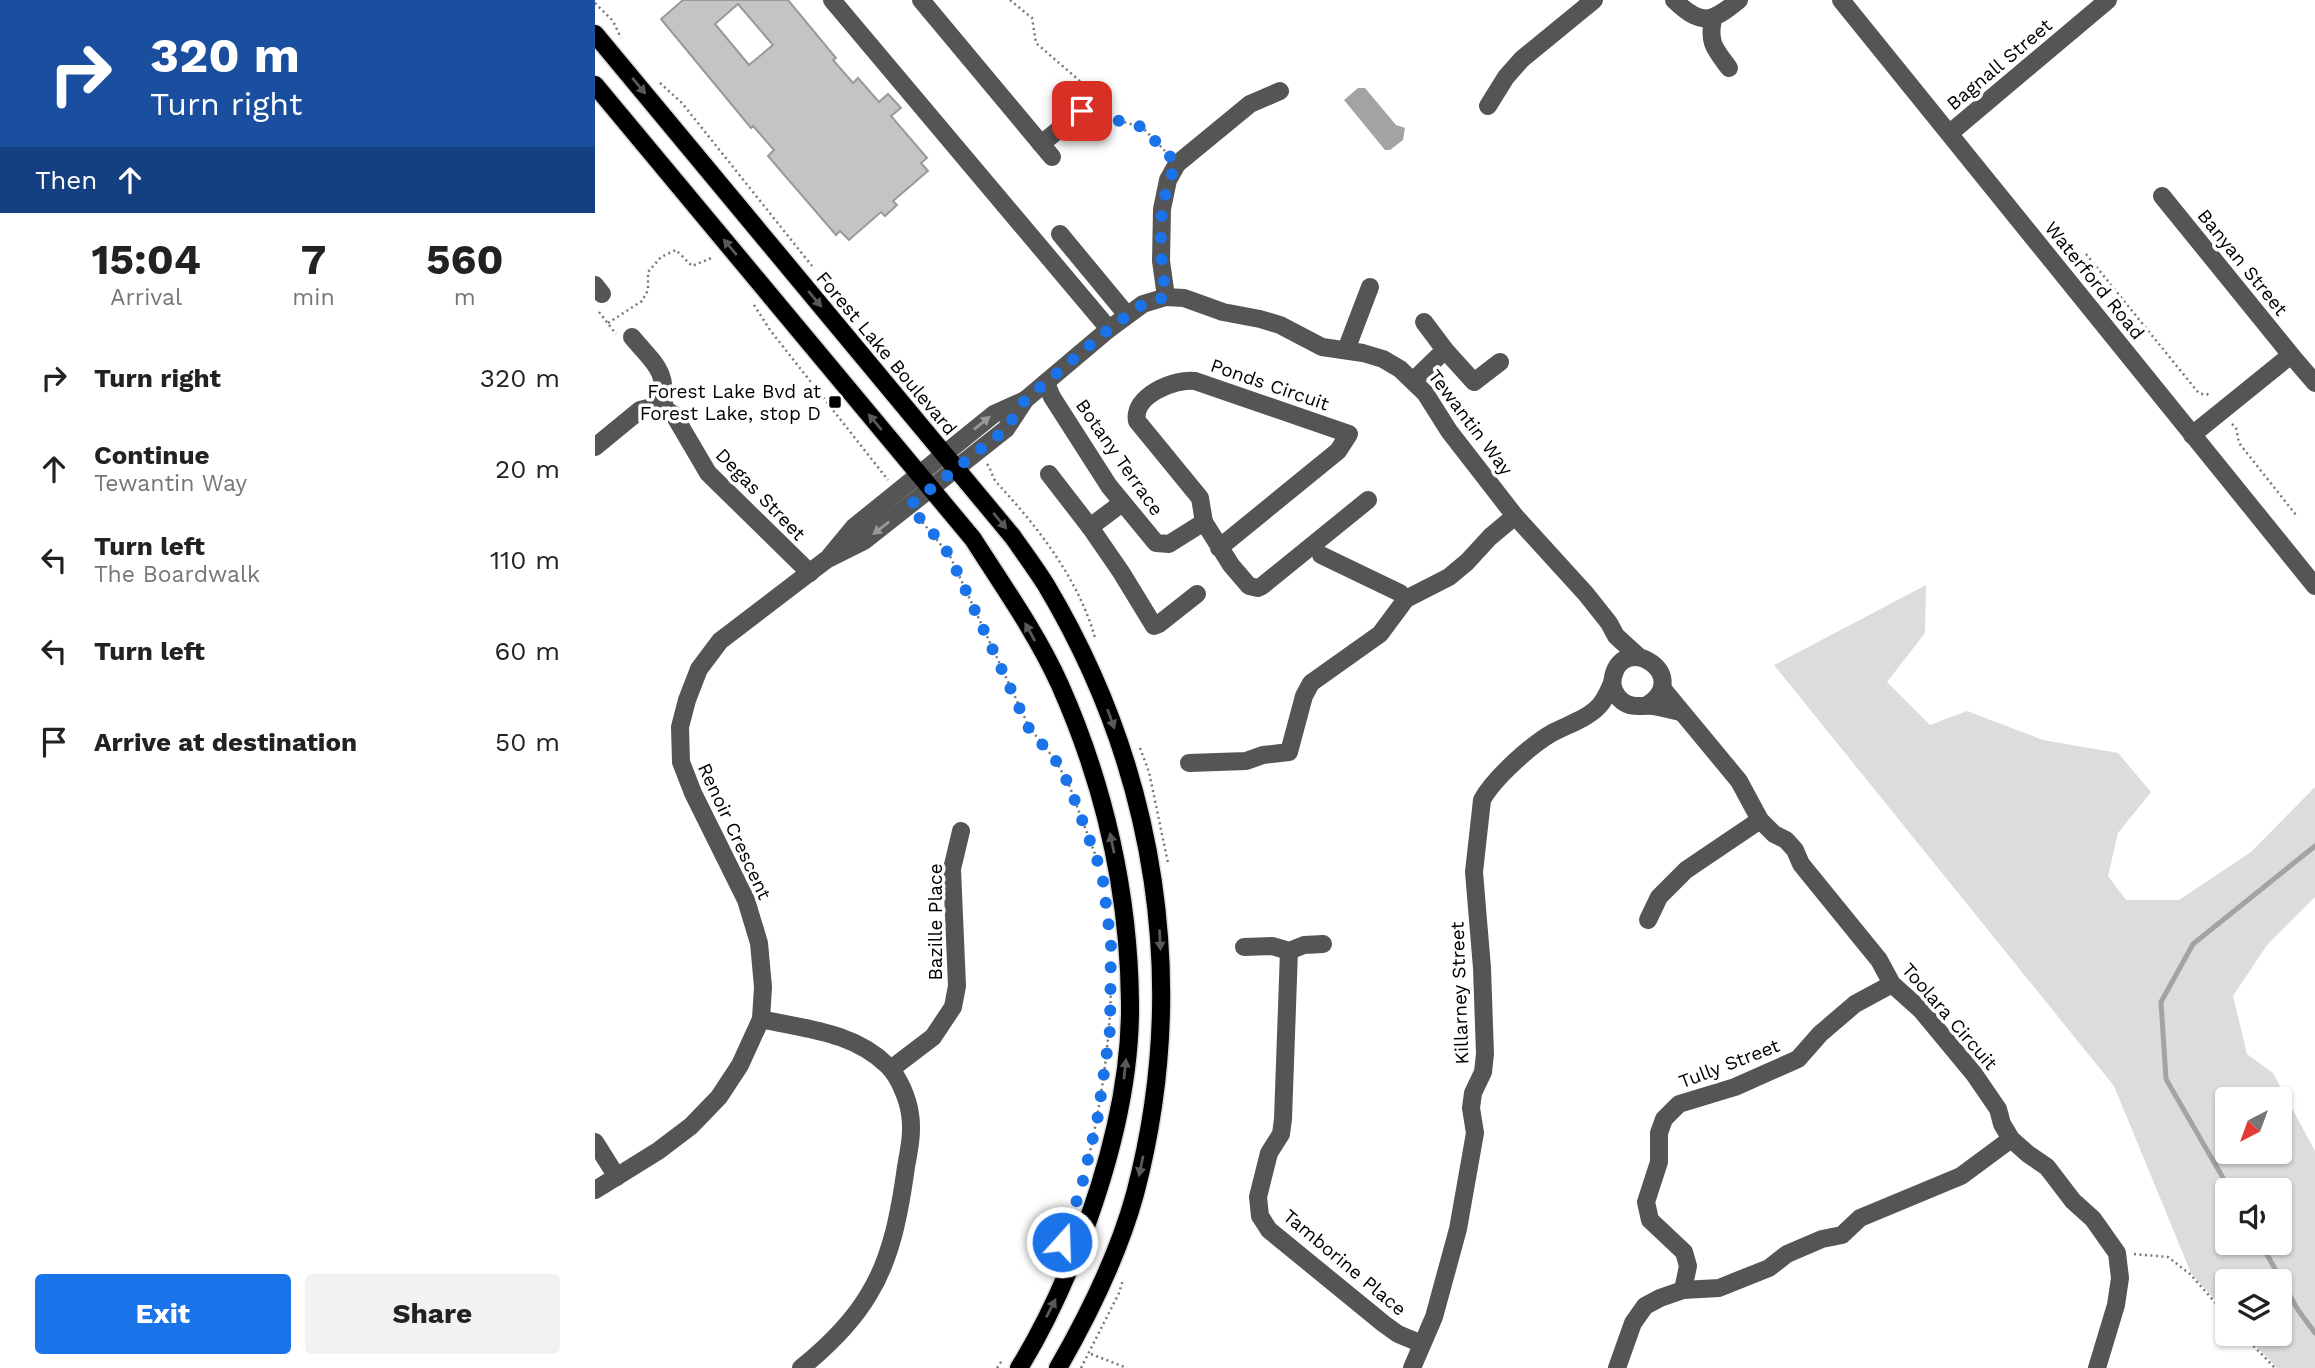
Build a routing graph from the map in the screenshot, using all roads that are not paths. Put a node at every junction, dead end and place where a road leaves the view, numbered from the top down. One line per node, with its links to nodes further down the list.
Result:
1 (832, 0): 22 (street)
2 (921, 0): 14 (street)
3 (1594, 0): 13 (street)
4 (1674, 0): 8 (street)
5 (1739, 0): 8 (street)
6 (1842, 0): 15 (street, Waterford Road)
7 (2108, 0): 15 (street, Bagnall Street)
8 (1713, 19): 10 (street)
9 (595, 34): 35 (main road, Forest Lake Boulevard, one-way to 35)
10 (1729, 68)
11 (595, 85): 37 (main road, one-way to 11)
12 (1280, 91): 19 (street)
13 (1488, 106)
14 (1066, 123)
15 (1949, 133): 33 (street, Waterford Road)
16 (2162, 196): 26 (street, Banyan Street)
17 (1060, 234): 20 (street)
18 (1370, 287): 24 (street)
19 (1166, 297): 20 (street); 24 (street, Tewantin Way)
20 (1127, 315): 22 (street)
21 (1424, 322): 25 (street)
22 (1109, 329): 29 (street)
23 (632, 337): 32 (street)
24 (1346, 350): 28 (street, Tewantin Way)
25 (1445, 350): 27 (street); 28 (street)
26 (2291, 355): 30 (street, Banyan Street); 33 (street)
27 (1500, 362)
28 (1413, 380): 42 (street, Tewantin Way)
29 (1046, 383): 31 (street); 41 (street, Botany Terrace)
30 (2315, 383)
31 (1025, 400): 35 (street, one-way to 31); 36 (street)
32 (663, 408): 34 (street); 48 (street, Degas Street)
33 (2192, 435): 49 (street, Waterford Road)
34 (595, 447)
35 (944, 454): 36 (main road, Forest Lake Boulevard); 37 (street, Renoir Crescent)
36 (956, 469): 39 (street, Renoir Crescent); 78 (main road, Forest Lake Boulevard, one-way to 78)
37 (919, 474): 39 (main road); 47 (street, Renoir Crescent)
38 (1049, 474): 44 (street)
39 (931, 489): 47 (street, Renoir Crescent, one-way to 47); 76 (main road, one-way to 39)
40 (1368, 500): 45 (street)
41 (1122, 503): 43 (street, Botany Terrace); 44 (street)
42 (1515, 516): 51 (street); 52 (street, Tewantin Way)
43 (1203, 522): 45 (street, Ponds Circuit); 45 (street, Ponds Circuit)
44 (1090, 527): 50 (street)
45 (1219, 548)
46 (1321, 555): 51 (street)
47 (826, 560): 48 (street, Renoir Crescent)
48 (810, 573): 68 (street, Renoir Crescent)
49 (2315, 586)
50 (1197, 594)
51 (1406, 599): 60 (street)
52 (1616, 636): 53 (street, Tewantin Way); 54 (street)
53 (1639, 657): 54 (street); 55 (street)
54 (1615, 675): 56 (street); 57 (street, Killarney Street)
55 (1661, 688): 58 (street); 59 (street, Toolara Circuit)
56 (1625, 704): 57 (street, Killarney Street); 58 (street)
57 (1599, 706): 75 (street, Killarney Street)
58 (1646, 706): 59 (street)
59 (1680, 712): 61 (street, Toolara Circuit)
60 (1189, 763)
61 (1760, 820): 63 (street); 67 (street, Toolara Circuit)
62 (961, 831): 69 (street, Bazille Place)
63 (1648, 920)
64 (1323, 944): 66 (street)
65 (1244, 947): 66 (street)
66 (1289, 951): 75 (street, Tamborine Place)
67 (1892, 984): 70 (street, Toolara Circuit); 74 (street, Tully Street)
68 (761, 1019): 69 (street); 72 (street, Renoir Crescent)
69 (891, 1069): 77 (street)
70 (2011, 1139): 74 (street); 81 (street, Toolara Circuit)
71 (595, 1142): 72 (street)
72 (617, 1177): 73 (street, Renoir Crescent)
73 (595, 1190)
74 (1683, 1290): 80 (street)
75 (1422, 1344): 79 (street, Killarney Street)
76 (1012, 1363)
77 (801, 1368)
78 (1058, 1368)
79 (1412, 1368)
80 (1617, 1368)
81 (2097, 1368)

